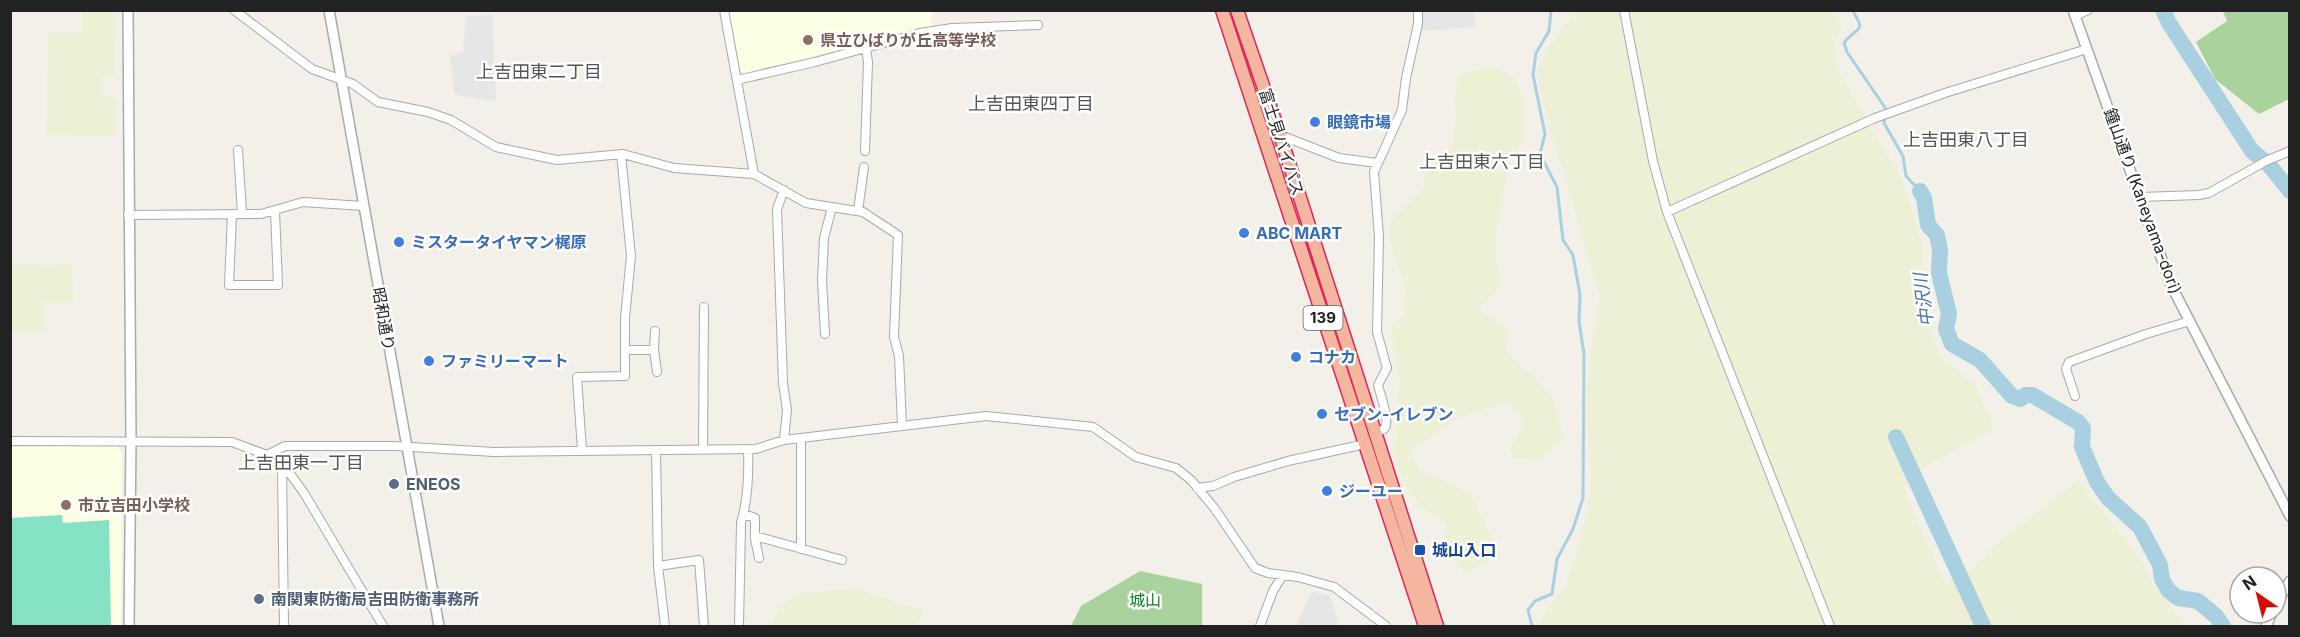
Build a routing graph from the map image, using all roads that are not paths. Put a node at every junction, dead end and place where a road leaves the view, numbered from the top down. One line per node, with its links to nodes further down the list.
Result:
1 (128, 10): 33 (street)
2 (234, 10): 15 (street)
3 (329, 10): 15 (street, 昭和通り)
4 (724, 10): 14 (street)
5 (1222, 10): 48 (highway, 富士見バイパス / 139)
6 (1237, 10): 16 (highway, 富士見バイパス / 139)
7 (1418, 10): 21 (street)
8 (1624, 10): 30 (street)
9 (2088, 10): 10 (street)
10 (2074, 13): 13 (street, 鐘山通り (Kaneyama-dori))
11 (1038, 25): 12 (street)
12 (866, 49): 14 (street); 19 (street)
13 (2087, 49): 25 (street, 鐘山通り (Kaneyama-dori)); 30 (street)
14 (737, 80): 23 (street)
15 (341, 81): 20 (street); 26 (street, 昭和通り)
16 (1280, 135): 21 (street); 43 (highway, 富士見バイパス / 139)
17 (238, 150): 32 (street)
18 (2289, 151): 25 (street)
19 (865, 152)
20 (621, 154): 23 (street); 38 (street)
21 (1377, 163): 43 (street)
22 (864, 167): 29 (street)
23 (754, 174): 24 (street)
24 (784, 190): 27 (street); 46 (street)
25 (2140, 196): 35 (street, 鐘山通り (Kaneyama-dori))
26 (363, 206): 28 (street); 49 (street, 昭和通り)
27 (832, 207): 29 (street); 37 (street)
28 (275, 211): 31 (street); 32 (street)
29 (858, 211): 42 (street)
30 (1667, 212): 76 (street)
31 (232, 214): 32 (street); 33 (street)
32 (242, 214)
33 (128, 215): 45 (street)
34 (704, 307): 52 (street)
35 (2190, 321): 41 (street); 58 (street, 鐘山通り (Kaneyama-dori))
36 (655, 332): 39 (street)
37 (825, 334)
38 (625, 350): 39 (street); 53 (street)
39 (654, 350): 40 (street)
40 (657, 372)
41 (2075, 396)
42 (902, 426): 44 (street); 56 (street)
43 (1375, 432): 75 (highway, 富士見バイパス / 139)
44 (801, 438): 46 (street); 60 (street)
45 (131, 440): 47 (street); 54 (street); 65 (street)
46 (784, 440): 50 (street)
47 (10, 441)
48 (1365, 444): 56 (street); 74 (highway, 富士見バイパス / 139)
49 (408, 447): 53 (street); 54 (street); 68 (street, 昭和通り)
50 (748, 449): 52 (street); 57 (street)
51 (656, 450): 52 (street); 53 (street); 63 (street)
52 (703, 450)
53 (582, 451)
54 (267, 455): 55 (street)
55 (282, 468): 66 (street); 67 (street)
56 (1197, 488): 64 (street)
57 (744, 514): 59 (street); 71 (street)
58 (2289, 516)
59 (755, 536): 60 (street); 61 (street)
60 (801, 549): 62 (street)
61 (759, 558)
62 (842, 560)
63 (658, 566): 69 (street); 70 (street)
64 (1283, 575): 72 (street); 73 (street)
65 (129, 627)
66 (284, 627)
67 (383, 627)
68 (439, 627)
69 (665, 627)
70 (704, 627)
71 (739, 627)
72 (1260, 627)
73 (1386, 627)
74 (1425, 627)
75 (1437, 627)
76 (1830, 627)

